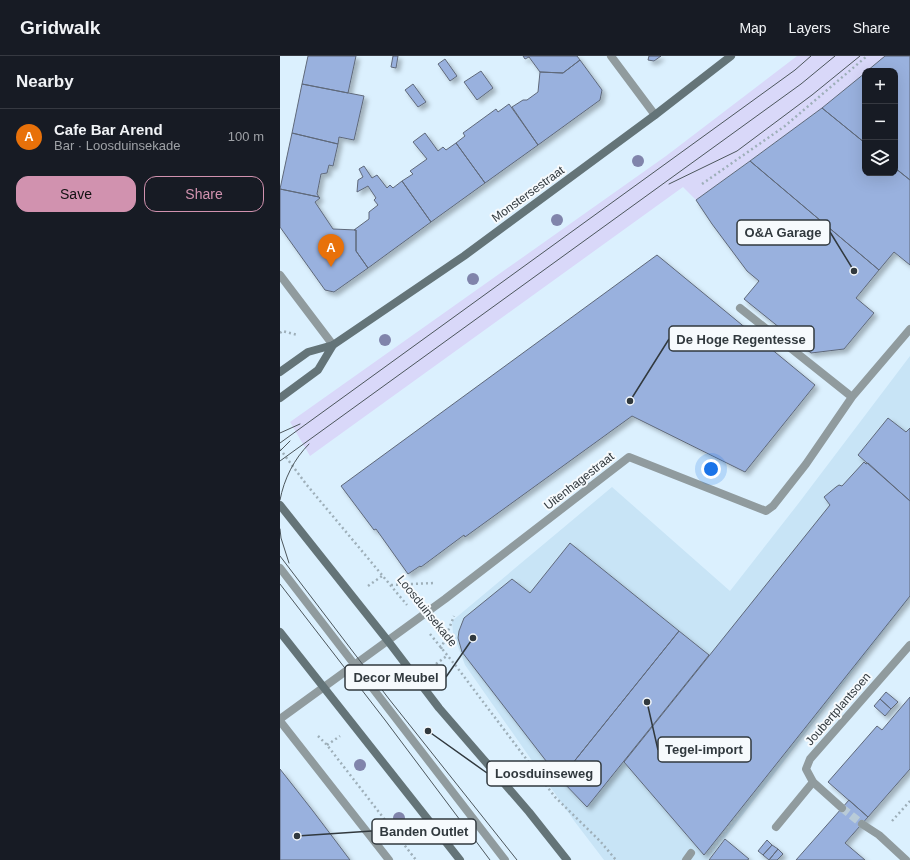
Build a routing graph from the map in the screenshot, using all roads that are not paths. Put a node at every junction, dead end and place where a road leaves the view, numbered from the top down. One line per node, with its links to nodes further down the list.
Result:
1 (611, 56): 3 (street)
2 (731, 56): 3 (main road, Monstersestraat)
3 (655, 115): 7 (main road, Monstersestraat)
4 (280, 275): 7 (street)
5 (740, 308): 9 (street)
6 (910, 329): 9 (street, Uitenhagestraat)
7 (333, 345): 8 (main road, Monstersestraat); 10 (main road, Monstersestraat)
8 (280, 372)
9 (852, 396): 14 (street, Uitenhagestraat)
10 (280, 398)
11 (280, 505): 14 (main road)
12 (280, 568): 16 (street)
13 (280, 632): 17 (main road)
14 (388, 641): 16 (street, Uitenhagestraat); 27 (main road)
15 (910, 645): 19 (street, Joubertplantsoen)
16 (354, 665): 17 (street, Uitenhagestraat); 26 (street)
17 (324, 688): 18 (street, Uitenhagestraat); 25 (main road)
18 (280, 720): 24 (street)
19 (812, 782): 20 (street); 22 (street)
20 (842, 808)
21 (862, 824): 29 (street)
22 (776, 827)
23 (691, 853): 28 (street)
24 (389, 860)
25 (460, 860)
26 (505, 860)
27 (567, 860)
28 (686, 860)
29 (906, 860)

